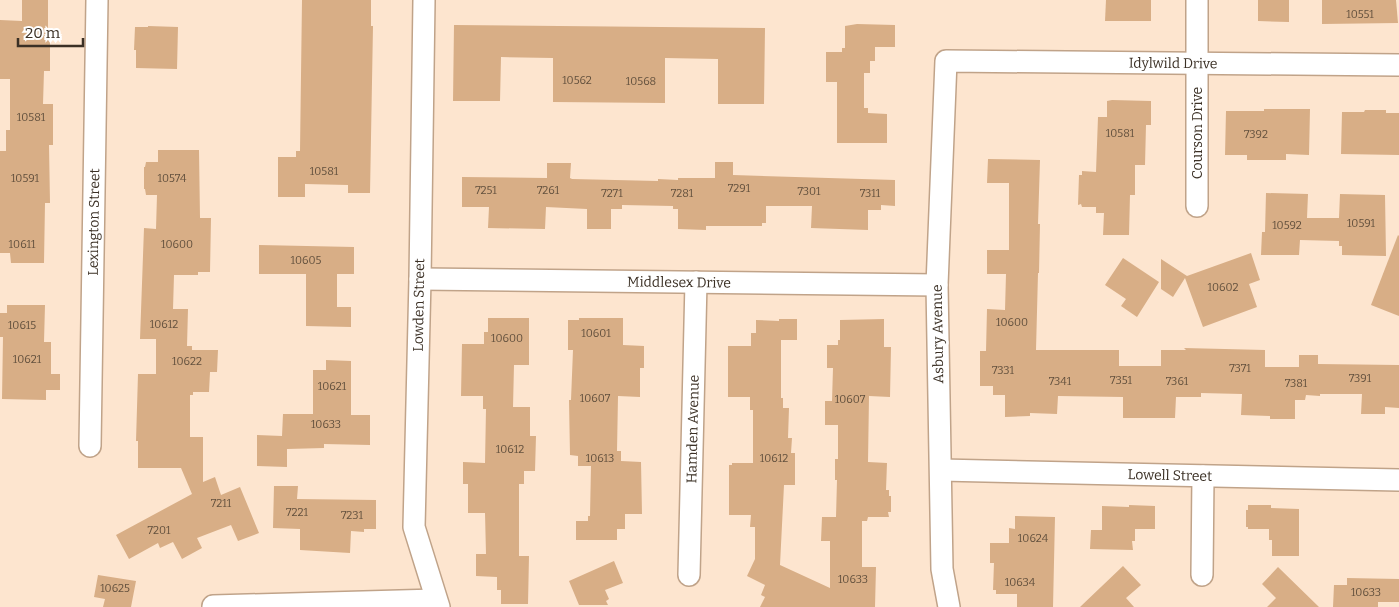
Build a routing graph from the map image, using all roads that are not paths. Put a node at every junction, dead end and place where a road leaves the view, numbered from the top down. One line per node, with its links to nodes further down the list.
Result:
1 (97, 0): 11 (street, Lexington Street)
2 (424, 0): 8 (street, Lowden Street)
3 (1197, 0): 5 (street, Courson Drive)
4 (946, 61): 5 (street, Idylwild Drive); 10 (street, Asbury Avenue)
5 (1197, 64): 6 (street, Idylwild Drive); 7 (street, Courson Drive)
6 (1399, 65)
7 (1197, 206)
8 (420, 279): 9 (street, Middlesex Drive); 17 (street, Lowden Street)
9 (696, 282): 10 (street, Middlesex Drive); 15 (street, Hamden Avenue)
10 (937, 285): 12 (street, Asbury Avenue)
11 (90, 446)
12 (941, 470): 13 (street, Lowell Street); 19 (street, Asbury Avenue)
13 (1203, 476): 14 (street, Lowell Street); 16 (street)
14 (1399, 480)
15 (689, 575)
16 (1202, 575)
17 (437, 603): 18 (street)
18 (213, 606)
19 (949, 607)

